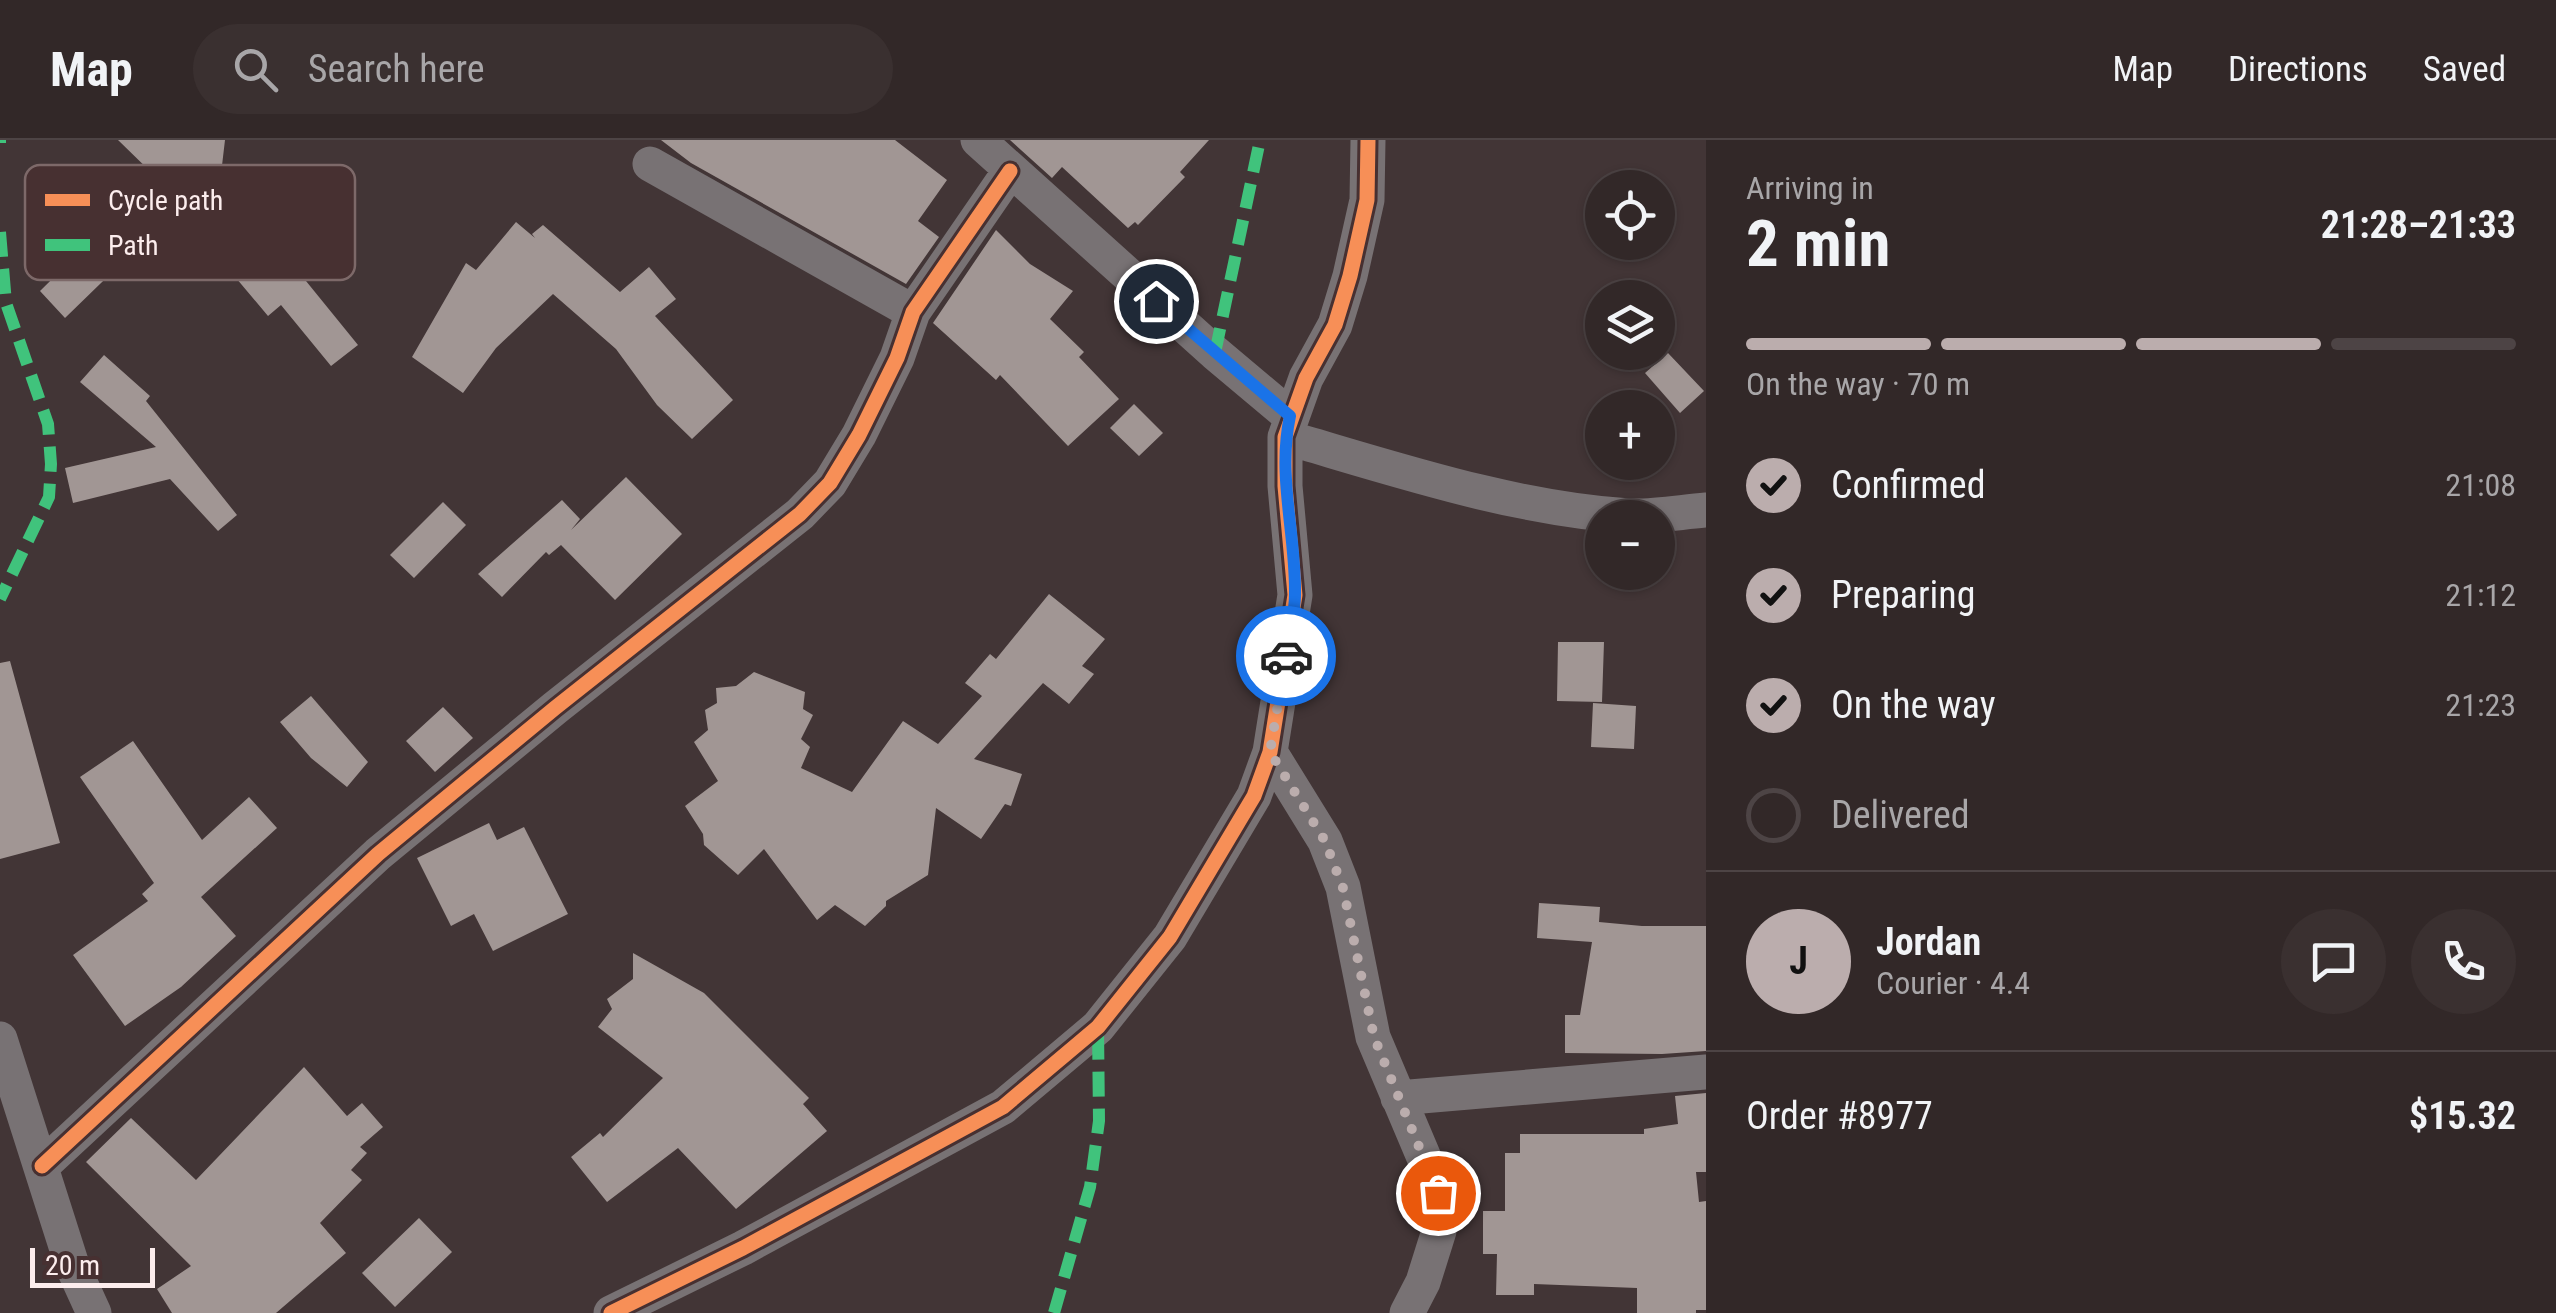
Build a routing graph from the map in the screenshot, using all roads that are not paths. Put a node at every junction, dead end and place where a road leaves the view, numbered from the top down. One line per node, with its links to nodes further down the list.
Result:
1 (978, 140): 4 (street)
2 (1368, 140): 6 (street)
3 (650, 164): 5 (street)
4 (1010, 171): 5 (street); 6 (street)
5 (913, 312): 12 (street)
6 (1288, 427): 7 (street); 8 (street)
7 (1706, 510)
8 (1270, 752): 11 (street); 14 (street)
9 (0, 1039): 12 (street)
10 (1706, 1072): 11 (street)
11 (1398, 1098): 15 (street)
12 (42, 1166): 13 (street)
13 (94, 1313)
14 (612, 1313)
15 (1407, 1313)

